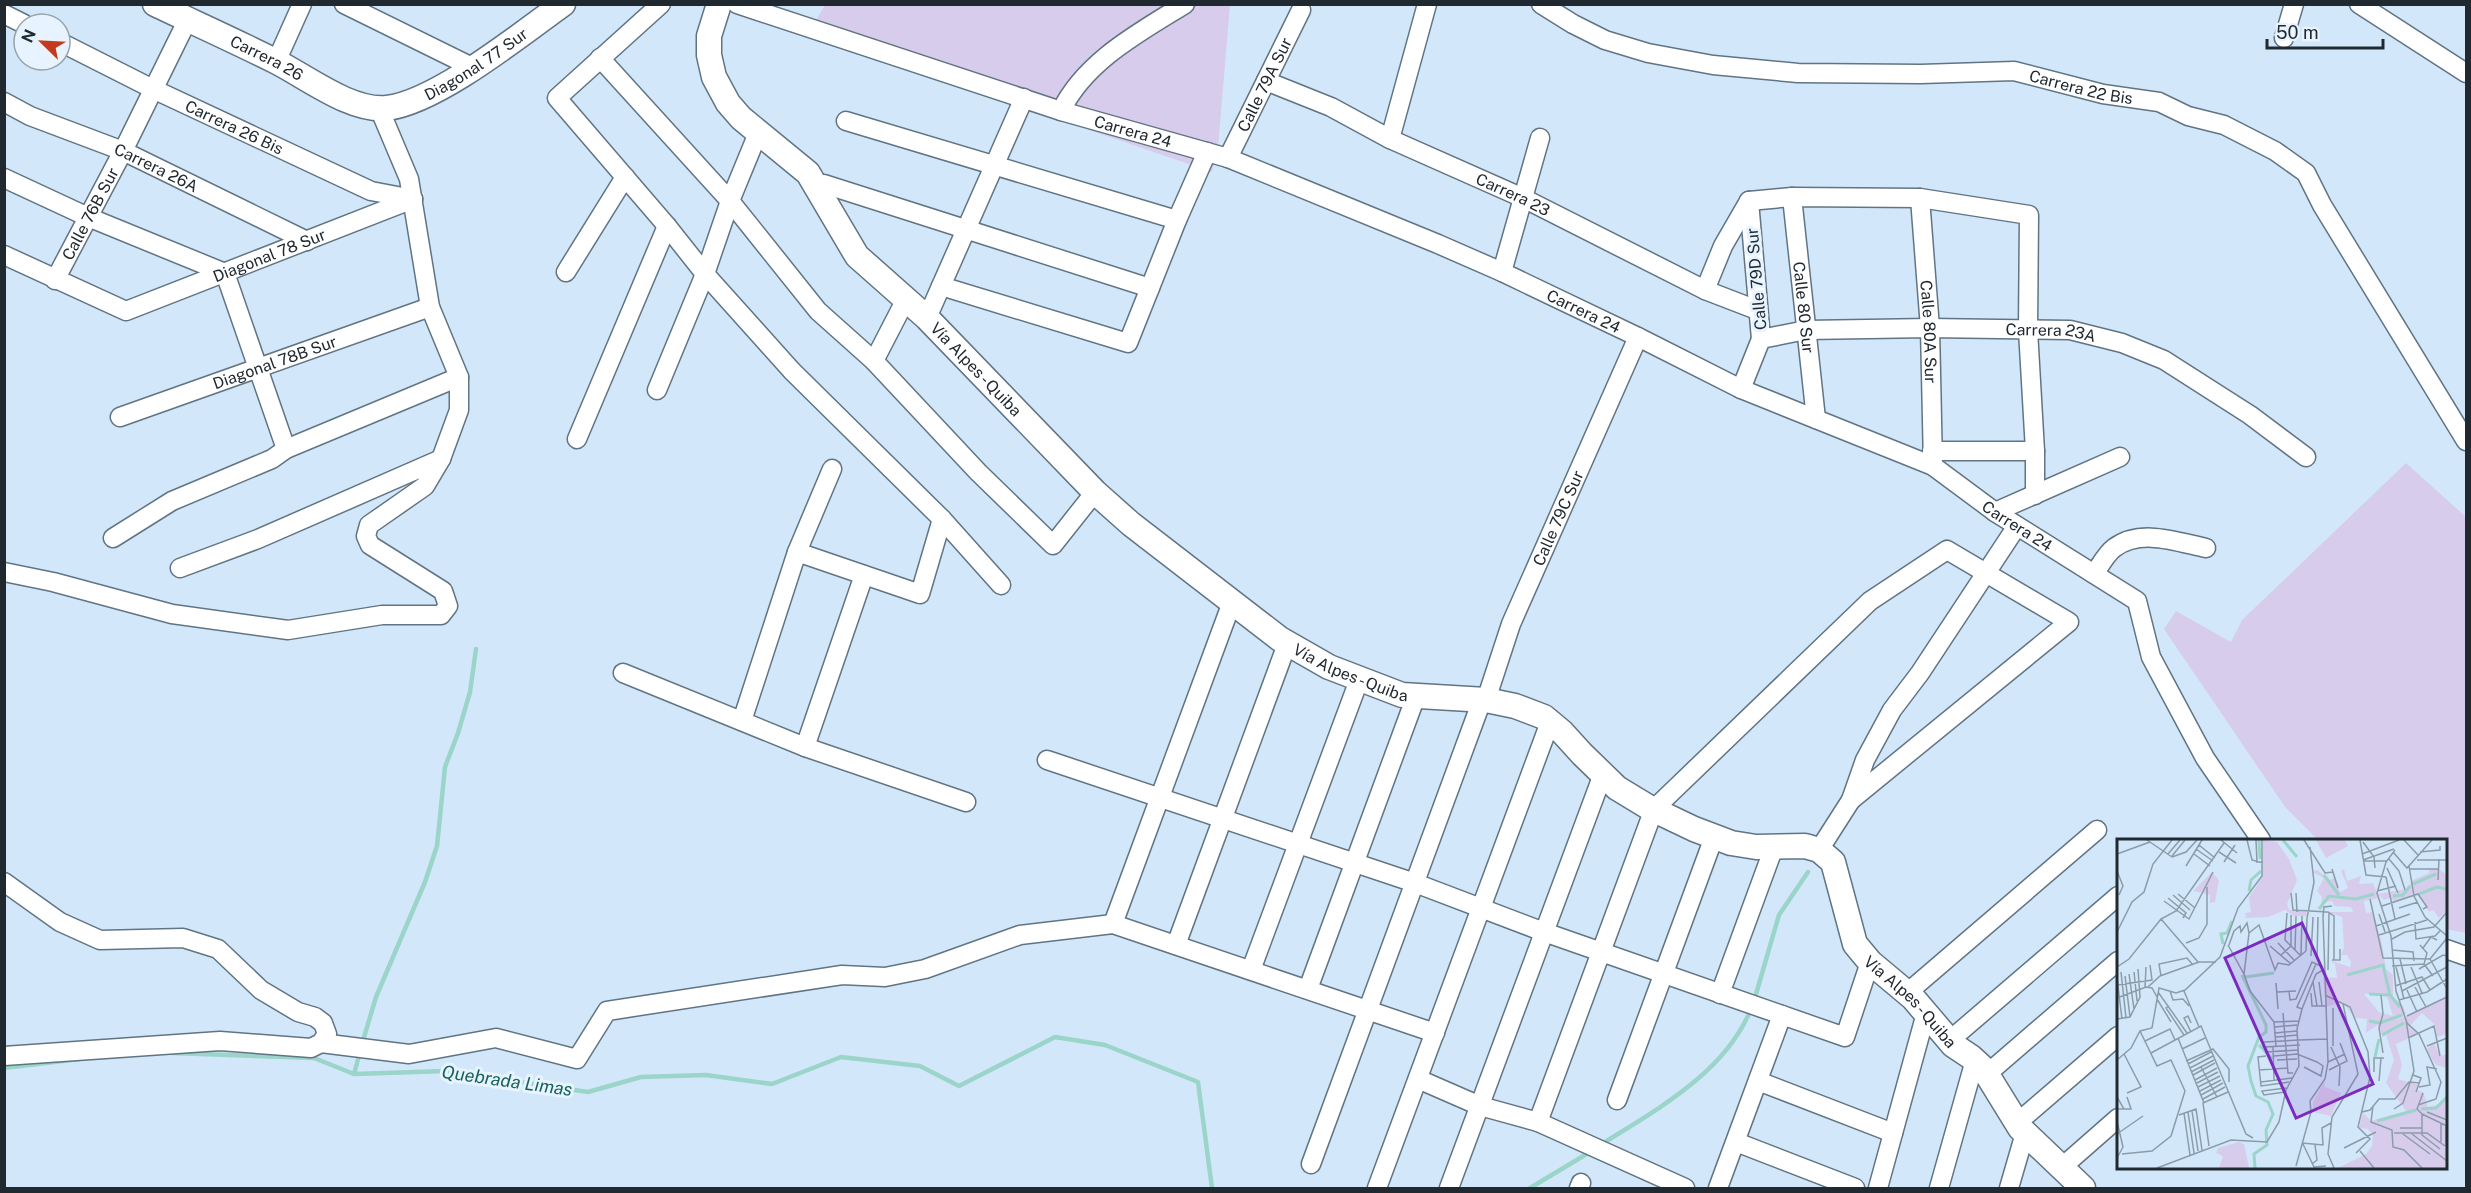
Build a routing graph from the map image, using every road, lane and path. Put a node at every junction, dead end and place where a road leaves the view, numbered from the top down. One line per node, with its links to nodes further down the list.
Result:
1 (155, 4): 14 (street, Carrera 26)
2 (302, 4): 18 (street)
3 (344, 4): 19 (street)
4 (661, 4): 17 (street)
5 (719, 4): 28 (street, Vía Alpes - Quiba)
6 (737, 4): 23 (street, Carrera 24)
7 (1185, 4): 26 (street)
8 (1427, 4): 30 (street)
9 (1540, 4): 75 (street, Carrera 22 Bis)
10 (2295, 4): 15 (street)
11 (2359, 4): 20 (street)
12 (550, 7): 19 (street, Diagonal 77 Sur)
13 (1301, 10): 21 (street, Calle 79A Sur)
14 (188, 19): 18 (street, Carrera 26); 22 (street, Calle 76B Sur)
15 (2284, 38)
16 (72, 48): 22 (street, Carrera 26 Bis)
17 (600, 58): 35 (street); 42 (street)
18 (276, 62): 25 (street, Carrera 26)
19 (474, 68): 25 (street, Diagonal 77 Sur)
20 (2466, 73)
21 (1266, 81): 30 (street, Carrera 23); 33 (street, Calle 79A Sur)
22 (153, 89): 31 (street, Calle 76B Sur); 41 (street, Carrera 26 Bis)
23 (1024, 98): 26 (street, Carrera 24); 34 (street)
24 (4, 102): 31 (street, Carrera 26A)
25 (379, 108): 41 (street)
26 (1061, 111): 32 (street, Carrera 24)
27 (846, 120): 34 (street)
28 (758, 133): 37 (street, Vía Alpes - Quiba); 42 (street)
29 (1540, 138): 39 (street)
30 (1390, 139): 39 (street, Carrera 23)
31 (123, 151): 44 (street, Calle 76B Sur); 48 (street, Carrera 26A)
32 (1207, 152): 33 (street, Carrera 24); 45 (street)
33 (1228, 158): 51 (street, Carrera 24)
34 (994, 165): 45 (street); 47 (street)
35 (625, 177): 46 (street); 50 (street)
36 (4, 178): 44 (street)
37 (816, 186): 47 (street); 58 (street, Vía Alpes - Quiba)
38 (1792, 196): 40 (street); 43 (street); 63 (street, Calle 80 Sur)
39 (1523, 198): 51 (street); 57 (street, Carrera 23)
40 (1920, 198): 62 (street, Calle 80A Sur); 64 (street)
41 (413, 199): 48 (street, Diagonal 78 Sur); 59 (street)
42 (730, 201): 53 (street); 67 (street)
43 (1749, 201): 57 (street); 60 (street, Calle 79D Sur)
44 (88, 217): 52 (street); 54 (street, Calle 76B Sur)
45 (1177, 220): 56 (street)
46 (667, 226): 53 (street); 74 (street)
47 (966, 229): 55 (street); 56 (street)
48 (307, 241): 52 (street, Diagonal 78 Sur)
49 (4, 255): 54 (street)
50 (566, 272)
51 (1502, 272): 65 (street, Carrera 24)
52 (225, 273): 54 (street, Diagonal 78 Sur); 68 (street)
53 (705, 274): 71 (street); 86 (street)
54 (55, 280)
55 (941, 285): 56 (street); 61 (street)
56 (1150, 288)
57 (1705, 290): 60 (street, Carrera 23)
58 (906, 299): 61 (street, Vía Alpes - Quiba); 67 (street)
59 (430, 307): 68 (street, Diagonal 78B Sur); 69 (street)
60 (1757, 310): 66 (street, Calle 79D Sur)
61 (927, 318): 83 (street, Vía Alpes - Quiba)
62 (1930, 328): 63 (street, Carrera 23A); 64 (street, Carrera 23A); 80 (street, Calle 80A Sur)
63 (1806, 330): 66 (street, Carrera 23A); 73 (street, Calle 80 Sur)
64 (2028, 330): 77 (street); 79 (street, Carrera 23A)
65 (1638, 337): 70 (street, Carrera 24); 102 (street, Calle 79C Sur)
66 (1761, 339): 70 (street, Calle 79D Sur)
67 (874, 361): 83 (street)
68 (258, 370): 72 (street, Diagonal 78B Sur); 76 (street)
69 (459, 377): 76 (street); 81 (street)
70 (1741, 389): 73 (street, Carrera 24)
71 (657, 390)
72 (120, 417)
73 (1816, 419): 80 (street, Carrera 24)
74 (578, 439)
75 (2466, 441)
76 (286, 449): 88 (street)
77 (2035, 451): 80 (street); 84 (street)
78 (2120, 457): 84 (street)
79 (2306, 457)
80 (1932, 458): 85 (street, Carrera 24)
81 (441, 459): 91 (street); 92 (street)
82 (832, 469): 90 (street)
83 (1095, 492): 97 (street, Vía Alpes - Quiba)
84 (2034, 495): 85 (street)
85 (1995, 512): 87 (street, Carrera 24)
86 (942, 519): 95 (street); 96 (street)
87 (2017, 526): 93 (street); 94 (street, Carrera 24)
88 (113, 538)
89 (2206, 548): 94 (street)
90 (797, 552): 95 (street); 103 (street)
91 (180, 568)
92 (4, 572)
93 (1986, 573): 109 (street); 109 (street); 111 (street)
94 (2094, 574): 115 (street, Carrera 24)
95 (864, 575): 105 (street)
96 (1001, 585)
97 (1232, 602): 98 (street, Vía Alpes - Quiba); 108 (street)
98 (1287, 644): 100 (street, Vía Alpes - Quiba); 112 (street)
99 (623, 673): 103 (street)
100 (1359, 680): 101 (street, Vía Alpes - Quiba); 116 (street)
101 (1416, 696): 102 (street, Vía Alpes - Quiba); 119 (street)
102 (1484, 700): 104 (street, Vía Alpes - Quiba); 121 (street, Calle 79C Sur)
103 (742, 721): 105 (street)
104 (1550, 722): 107 (street, Vía Alpes - Quiba); 123 (street)
105 (806, 747): 110 (street)
106 (1047, 760): 108 (street)
107 (1603, 774): 111 (street, Vía Alpes - Quiba); 125 (street)
108 (1160, 798): 112 (street); 124 (street)
109 (1851, 800): 118 (street)
110 (966, 802)
111 (1654, 809): 114 (street, Vía Alpes - Quiba); 128 (street)
112 (1222, 818): 116 (street); 126 (street)
113 (2097, 830): 135 (street)
114 (1714, 837): 117 (street, Vía Alpes - Quiba); 133 (street)
115 (2260, 839)
116 (1298, 844): 119 (street); 132 (street)
117 (1774, 847): 118 (street, Vía Alpes - Quiba); 136 (street)
118 (1819, 850): 130 (street, Vía Alpes - Quiba)
119 (1355, 862): 121 (street); 134 (street)
120 (4, 882): 143 (street)
121 (1415, 883): 123 (street); 137 (street, Calle 79C Sur)
122 (2117, 897): 142 (street)
123 (1481, 908): 125 (street); 140 (street)
124 (1113, 924): 126 (street); 143 (street)
125 (1544, 932): 128 (street); 149 (street)
126 (1176, 945): 132 (street)
127 (2447, 950): 129 (street)
128 (1601, 952): 133 (street); 151 (street)
129 (2466, 956)
130 (1870, 962): 135 (street, Vía Alpes - Quiba); 139 (street)
131 (2117, 962): 145 (street)
132 (1251, 970): 134 (street)
133 (1664, 974): 136 (street); 148 (street)
134 (1308, 989): 137 (street)
135 (1907, 993): 138 (street, Vía Alpes - Quiba)
136 (1720, 994): 139 (street)
137 (1368, 1009): 140 (street); 155 (street, Calle 79C Sur)
138 (1926, 1013): 142 (street, Vía Alpes - Quiba); 153 (street)
139 (1782, 1015): 147 (street)
140 (1435, 1033): 146 (street)
141 (2117, 1037): 152 (street)
142 (1949, 1041): 145 (street, Vía Alpes - Quiba)
143 (321, 1043): 144 (street)
144 (4, 1056)
145 (1981, 1067): 152 (street, Vía Alpes - Quiba); 164 (street)
146 (1418, 1078): 149 (street); 158 (street)
147 (1758, 1081): 153 (street); 154 (street)
148 (1617, 1100)
149 (1480, 1107): 151 (street); 159 (street)
150 (2117, 1119): 156 (street)
151 (1538, 1122): 157 (street)
152 (2021, 1128): 156 (street, Vía Alpes - Quiba); 165 (street)
153 (1893, 1133): 163 (street)
154 (1736, 1142): 161 (street); 162 (street)
155 (1311, 1164)
156 (2072, 1181)
157 (1659, 1183): 160 (street)
158 (1377, 1188)
159 (1449, 1188)
160 (1685, 1188)
161 (1719, 1188)
162 (1855, 1188)
163 (1878, 1188)
164 (1939, 1188)
165 (2009, 1188)

